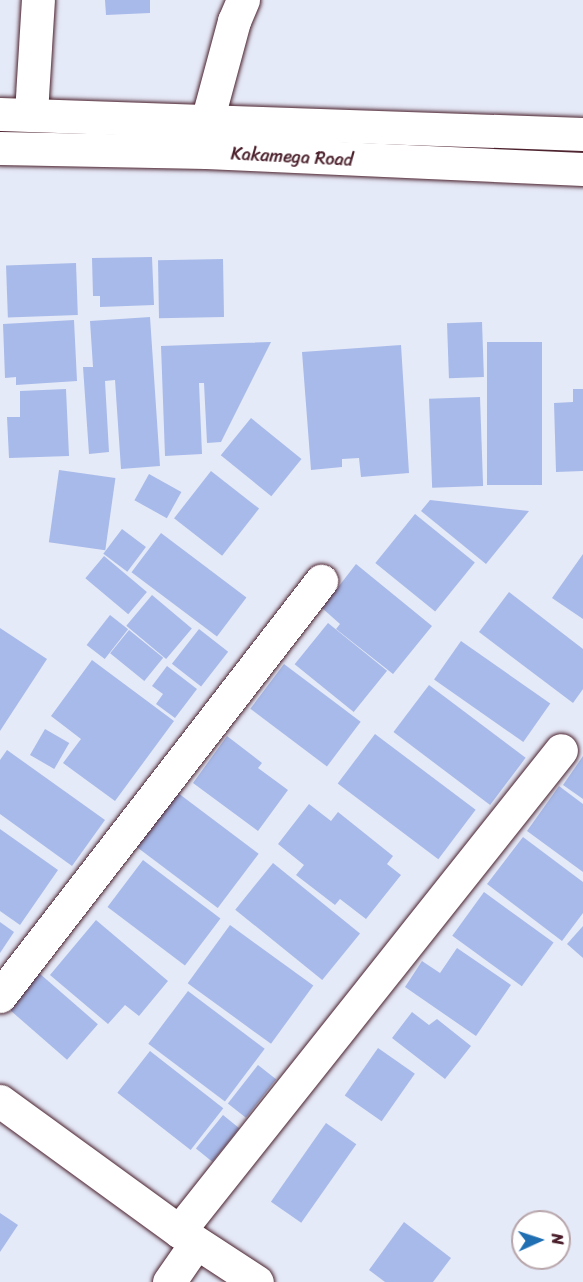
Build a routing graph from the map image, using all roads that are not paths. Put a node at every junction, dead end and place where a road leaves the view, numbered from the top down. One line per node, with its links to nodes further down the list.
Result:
1 (38, 0): 3 (main road)
2 (243, 0): 4 (main road)
3 (16, 114): 4 (main road, Kakamega Road)
4 (207, 121): 5 (main road, Kakamega Road)
5 (583, 134)
6 (0, 148): 7 (main road, Kakamega Road)
7 (583, 169)
8 (321, 581): 10 (main road)
9 (561, 750): 12 (main road)
10 (0, 996)
11 (0, 1101): 12 (main road)
12 (187, 1236): 13 (main road); 14 (main road)
13 (169, 1282)
14 (257, 1282)

